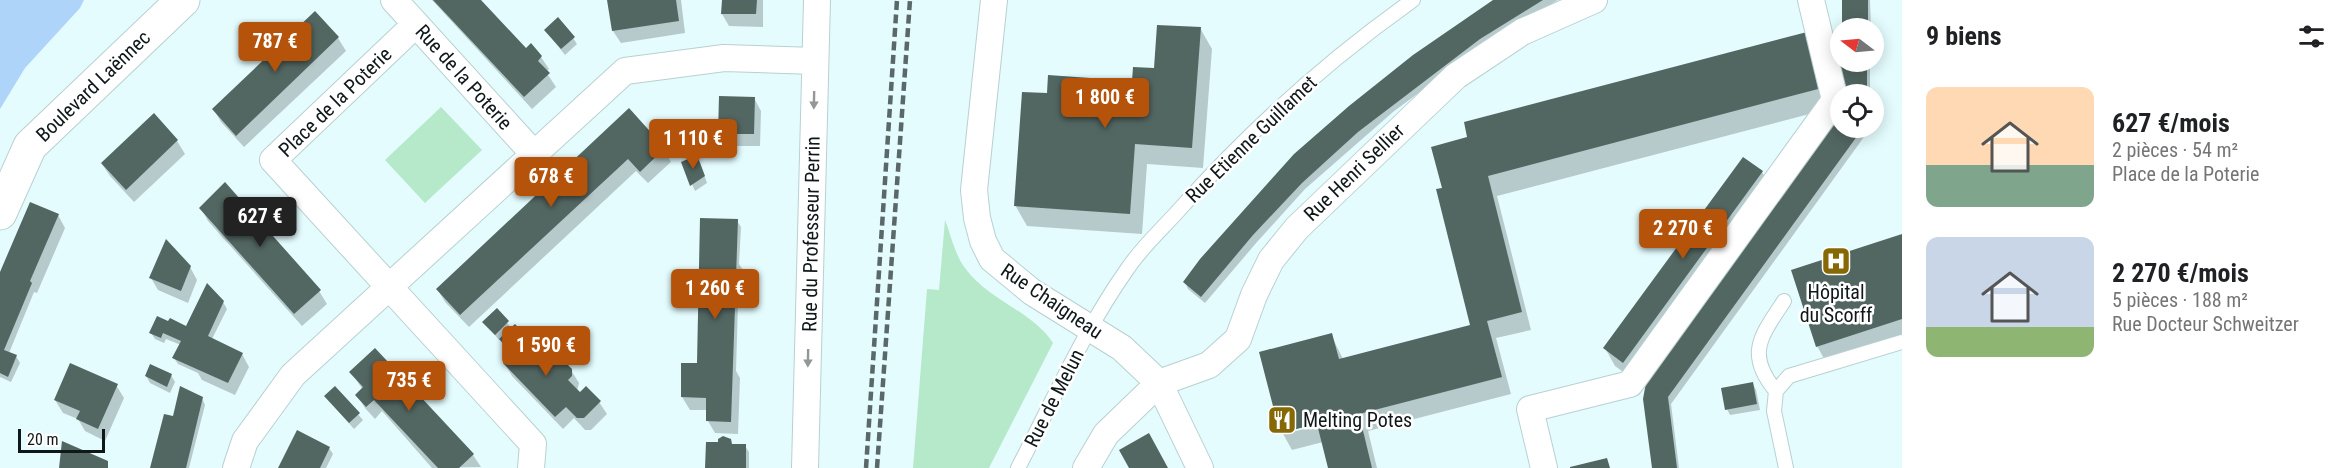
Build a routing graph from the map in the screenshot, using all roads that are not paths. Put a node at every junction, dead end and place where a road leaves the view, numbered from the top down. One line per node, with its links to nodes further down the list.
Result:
1 (183, 0): 11 (main road, Boulevard Laënnec)
2 (394, 0): 8 (street, Rue de la Poterie)
3 (817, 0): 9 (street, Rue du Professeur Perrin)
4 (994, 0): 14 (street, Rue Chaigneau)
5 (1413, 0): 14 (lane, Rue Etienne Guillamet)
6 (1594, 0): 16 (street, Rue Henri Sellier)
7 (1811, 0): 24 (street)
8 (416, 24): 10 (street, Rue de la Poterie); 12 (street, Place de la Poterie)
9 (815, 61): 10 (street); 20 (street, Rue du Professeur Perrin, one-way to 20)
10 (534, 154): 12 (street)
11 (0, 213)
12 (389, 287): 18 (street); 19 (street)
13 (1785, 301): 17 (lane)
14 (1090, 328): 16 (street, Rue Chaigneau); 21 (lane, Rue de Melun)
15 (1902, 342): 17 (lane)
16 (1159, 383): 22 (street); 23 (street, Rue Chaigneau)
17 (1776, 391): 25 (lane)
18 (236, 468)
19 (531, 468)
20 (805, 468)
21 (1018, 468)
22 (1086, 468)
23 (1200, 468)
24 (1544, 468)
25 (1786, 468)

